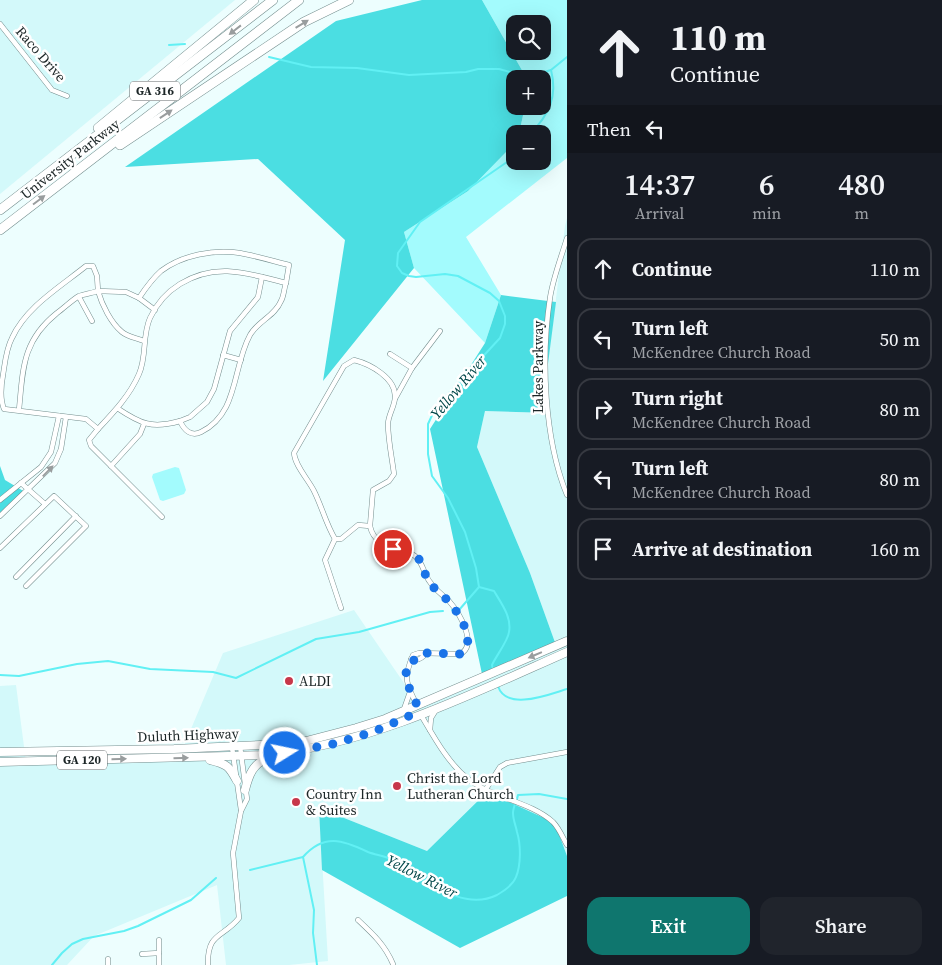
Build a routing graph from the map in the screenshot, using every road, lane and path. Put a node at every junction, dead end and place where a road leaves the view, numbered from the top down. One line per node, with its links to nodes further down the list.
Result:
1 (254, 0): 8 (highway)
2 (273, 0): 8 (highway, University Parkway / GA 316, one-way to 8)
3 (299, 0): 7 (highway, University Parkway / GA 316)
4 (349, 0): 7 (highway, one-way to 4)
5 (0, 24): 6 (street, Raco Drive)
6 (67, 96)
7 (81, 168): 10 (highway, University Parkway / GA 316, one-way to 7)
8 (36, 183): 9 (highway, University Parkway / GA 316)
9 (0, 210)
10 (0, 230)
11 (567, 238): 36 (street, Lakes Parkway)
12 (262, 277): 13 (street); 17 (street); 22 (street)
13 (286, 282): 16 (street); 23 (street)
14 (98, 291): 15 (street); 16 (street); 20 (street); 27 (street)
15 (79, 297): 18 (street); 27 (street)
16 (139, 298): 17 (street)
17 (155, 310): 20 (street)
18 (92, 321)
19 (440, 331): 24 (street)
20 (144, 341): 26 (street)
21 (390, 354): 24 (street)
22 (223, 355): 23 (street); 30 (street)
23 (241, 360): 30 (street)
24 (412, 368): 25 (street)
25 (395, 398): 42 (street); 43 (street)
26 (117, 408): 31 (street); 32 (street)
27 (19, 410): 28 (street)
28 (59, 416): 29 (street); 34 (street)
29 (66, 416): 32 (street); 35 (street, one-way to 29)
30 (180, 421): 31 (street)
31 (144, 424): 33 (street)
32 (98, 429): 33 (street)
33 (111, 466): 41 (street)
34 (21, 483): 35 (street); 37 (street)
35 (29, 489): 38 (street); 39 (street)
36 (567, 495)
37 (0, 500)
38 (45, 504): 40 (street); 44 (street)
39 (0, 516)
40 (76, 516): 45 (street); 46 (street)
41 (162, 517)
42 (370, 527): 43 (street); 51 (street)
43 (335, 539): 47 (street)
44 (0, 548)
45 (16, 577)
46 (26, 586)
47 (341, 608)
48 (567, 641): 50 (main road, Duluth Highway / GA 120, one-way to 50)
49 (567, 652): 53 (main road, Duluth Highway / GA 120)
50 (467, 685): 52 (main road, Duluth Highway / GA 120); 55 (main road)
51 (410, 692): 52 (street); 54 (street)
52 (417, 705): 54 (main road, Duluth Highway / GA 120); 57 (main road)
53 (437, 708): 55 (main road, Duluth Highway / GA 120); 56 (street)
54 (402, 712): 58 (main road, Duluth Highway / GA 120)
55 (421, 715): 56 (street); 57 (main road, Duluth Highway / GA 120)
56 (430, 730): 67 (street)
57 (373, 732): 61 (main road, Duluth Highway / GA 120)
58 (236, 746): 59 (main road, Duluth Highway / GA 120); 62 (street); 62 (street)
59 (0, 752)
60 (567, 752): 67 (street)
61 (276, 754): 62 (main road, Duluth Highway / GA 120); 66 (main road)
62 (238, 756): 63 (main road, Duluth Highway / GA 120); 65 (street); 66 (street)
63 (198, 757): 64 (main road, Duluth Highway / GA 120, one-way to 63); 65 (main road)
64 (0, 762)
65 (237, 781): 68 (street)
66 (246, 790): 68 (street)
67 (486, 790): 69 (street)
68 (241, 811): 77 (street)
69 (567, 845)
70 (358, 920): 78 (street)
71 (158, 940): 72 (street)
72 (159, 953): 73 (street); 76 (street)
73 (142, 954)
74 (108, 959): 75 (street)
75 (108, 965)
76 (159, 965)
77 (208, 965)
78 (392, 965): 79 (street)
79 (399, 965)

